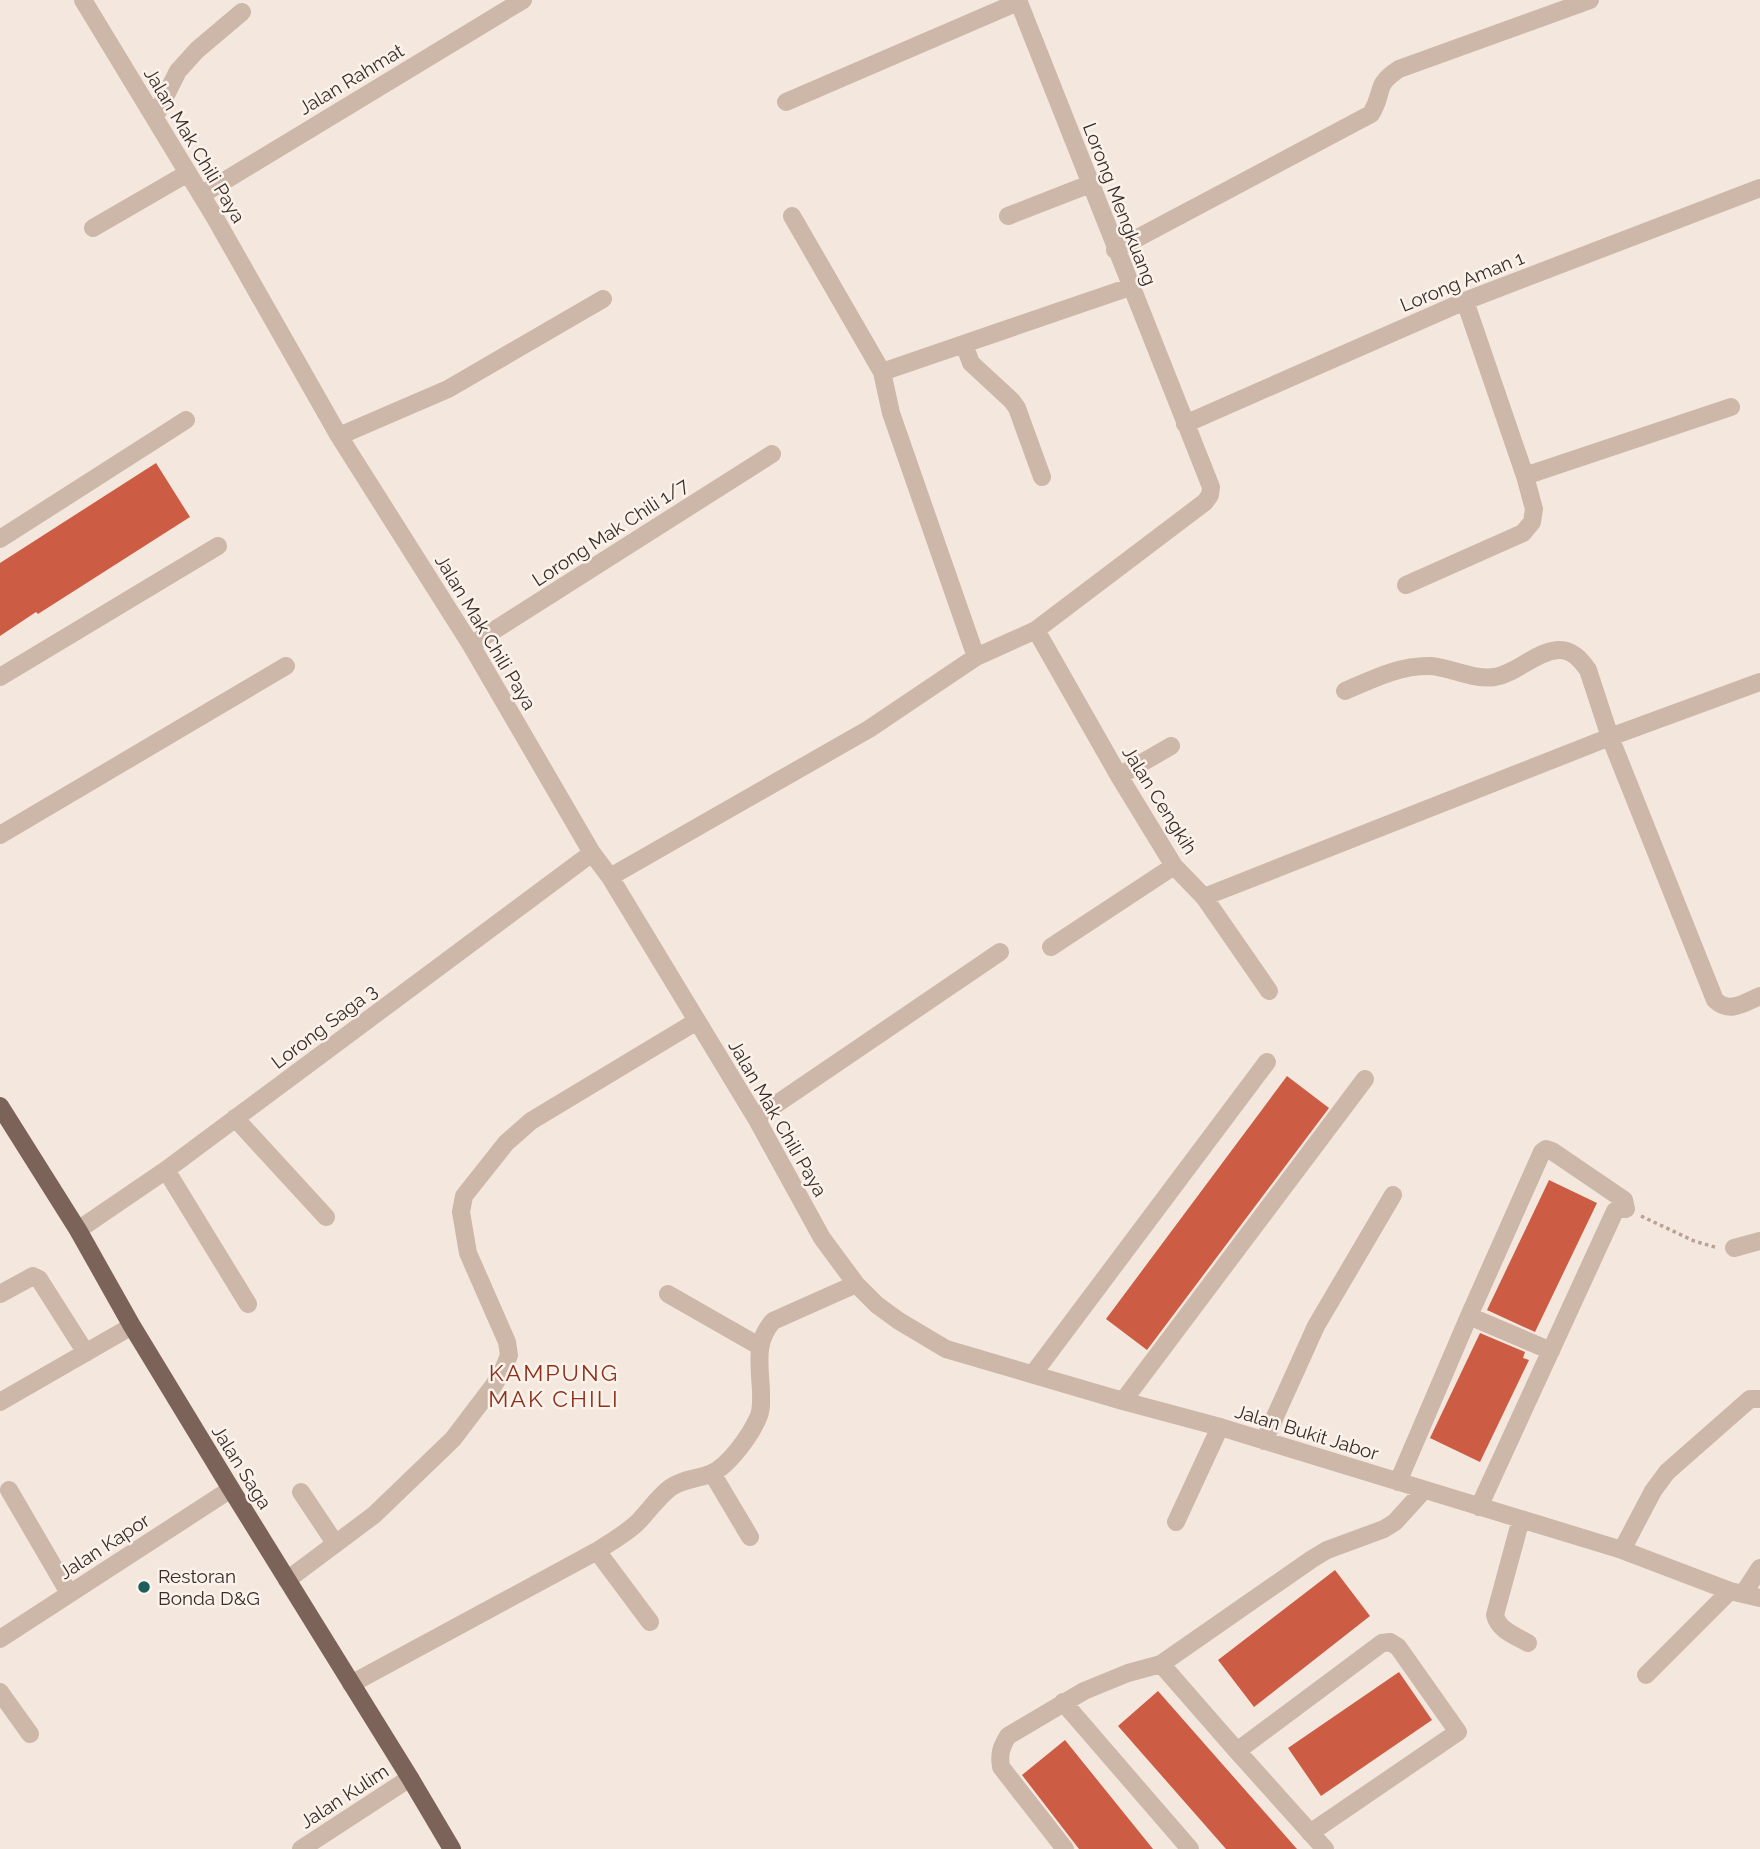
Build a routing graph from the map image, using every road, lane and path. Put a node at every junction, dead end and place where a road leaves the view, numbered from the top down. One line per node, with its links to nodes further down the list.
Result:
1 (83, 0): 7 (street, Jalan Mak Chili Paya)
2 (523, 0): 11 (street, Jalan Rahmat)
3 (1590, 0): 15 (street)
4 (1018, 1): 6 (street); 9 (street, Lorong Mengkuang)
5 (242, 12): 7 (street)
6 (786, 102)
7 (155, 117): 8 (street, Jalan Mak Chili Paya)
8 (188, 173): 11 (street, Jalan Mak Chili Paya); 14 (street)
9 (1090, 184): 13 (street); 15 (street, Lorong Mengkuang)
10 (1760, 188): 18 (street, Lorong Aman 1)
11 (201, 195): 24 (street, Jalan Mak Chili Paya)
12 (792, 216): 20 (street)
13 (1008, 216)
14 (93, 228)
15 (1115, 250): 16 (street, Lorong Mengkuang)
16 (1130, 286): 19 (street); 23 (street, Lorong Mengkuang)
17 (603, 299): 24 (street)
18 (1465, 301): 23 (street, Lorong Aman 1); 26 (street)
19 (964, 344): 20 (street); 27 (street)
20 (882, 372): 33 (street)
21 (1731, 407): 26 (street)
22 (186, 420): 28 (street)
23 (1185, 424): 31 (street, Lorong Mengkuang)
24 (339, 436): 32 (street, Jalan Mak Chili Paya)
25 (772, 454): 32 (street, Lorong Mak Chili 1/7)
26 (1525, 476): 30 (street)
27 (1042, 477)
28 (0, 539)
29 (218, 546): 35 (street)
30 (1406, 585)
31 (1036, 630): 33 (street); 40 (street, Jalan Cengkih)
32 (471, 645): 42 (street, Jalan Mak Chili Paya)
33 (976, 657): 44 (street)
34 (286, 666): 41 (street)
35 (0, 677)
36 (1760, 682): 38 (street)
37 (1345, 691): 38 (street)
38 (1610, 737): 45 (street); 49 (street)
39 (1171, 746): 40 (street)
40 (1119, 776): 43 (street, Jalan Cengkih)
41 (0, 835)
42 (592, 853): 44 (street, Jalan Mak Chili Paya); 54 (street, Lorong Saga 3)
43 (1174, 866): 45 (street, Jalan Cengkih); 46 (street)
44 (610, 877): 50 (street, Jalan Mak Chili Paya)
45 (1204, 897): 48 (street, Jalan Cengkih)
46 (1051, 947)
47 (1000, 952): 55 (street)
48 (1269, 991)
49 (1760, 996)
50 (697, 1021): 55 (street, Jalan Mak Chili Paya); 88 (street)
51 (1267, 1062): 72 (street)
52 (1365, 1079): 74 (street)
53 (3, 1117): 60 (main road, Jalan Saga)
54 (236, 1118): 56 (street, Lorong Saga 3); 59 (street)
55 (756, 1118): 63 (street, Jalan Mak Chili Paya)
56 (166, 1170): 60 (street, Lorong Saga 3); 66 (street)
57 (1393, 1195): 77 (street)
58 (1626, 1209): 62 (path); 67 (street); 70 (street)
59 (326, 1217)
60 (78, 1230): 68 (main road, Jalan Saga)
61 (1760, 1241): 62 (street)
62 (1734, 1248)
63 (856, 1284): 69 (street); 72 (street, Jalan Bukit Jabor)
64 (0, 1294): 71 (street)
65 (667, 1294): 69 (street)
66 (248, 1304)
67 (1469, 1316): 70 (street); 79 (street)
68 (132, 1326): 71 (street); 80 (main road, Jalan Saga)
69 (759, 1346): 78 (street)
70 (1551, 1352): 84 (street)
71 (86, 1353): 75 (street)
72 (1033, 1374): 74 (street, Jalan Bukit Jabor)
73 (1760, 1399): 89 (street)
74 (1123, 1401): 76 (street, Jalan Bukit Jabor)
75 (0, 1402)
76 (1220, 1427): 77 (street, Jalan Bukit Jabor); 86 (street)
77 (1264, 1441): 79 (street, Jalan Bukit Jabor)
78 (712, 1473): 87 (street); 90 (street)
79 (1398, 1482): 82 (street, Jalan Bukit Jabor)
80 (231, 1489): 92 (main road, Jalan Saga); 93 (street, Jalan Kapor)
81 (9, 1490): 93 (street)
82 (1424, 1490): 84 (street, Jalan Bukit Jabor); 98 (street)
83 (301, 1492): 88 (street)
84 (1479, 1507): 85 (street, Jalan Bukit Jabor)
85 (1521, 1519): 89 (street, Jalan Bukit Jabor); 97 (street)
86 (1176, 1522)
87 (750, 1537)
88 (335, 1544): 92 (street)
89 (1622, 1550): 94 (street, Jalan Bukit Jabor)
90 (597, 1551): 95 (street); 100 (street)
91 (1760, 1568): 94 (street)
92 (287, 1580): 100 (main road, Jalan Saga)
93 (69, 1593): 96 (street, Jalan Kapor)
94 (1745, 1594): 99 (street)
95 (650, 1622)
96 (0, 1639)
97 (1528, 1643)
98 (1161, 1664): 102 (street); 104 (street)
99 (1646, 1675)
100 (351, 1684): 105 (main road, Jalan Saga)
101 (0, 1692): 103 (street)
102 (1063, 1702): 109 (street); 110 (street)
103 (30, 1734)
104 (1237, 1751): 106 (street); 106 (street)
105 (410, 1778): 107 (street, Jalan Kulim); 108 (main road, Jalan Saga)
106 (1310, 1833): 111 (street)
107 (300, 1849)
108 (452, 1849)
109 (1065, 1849)
110 (1190, 1849)
111 (1325, 1849)

